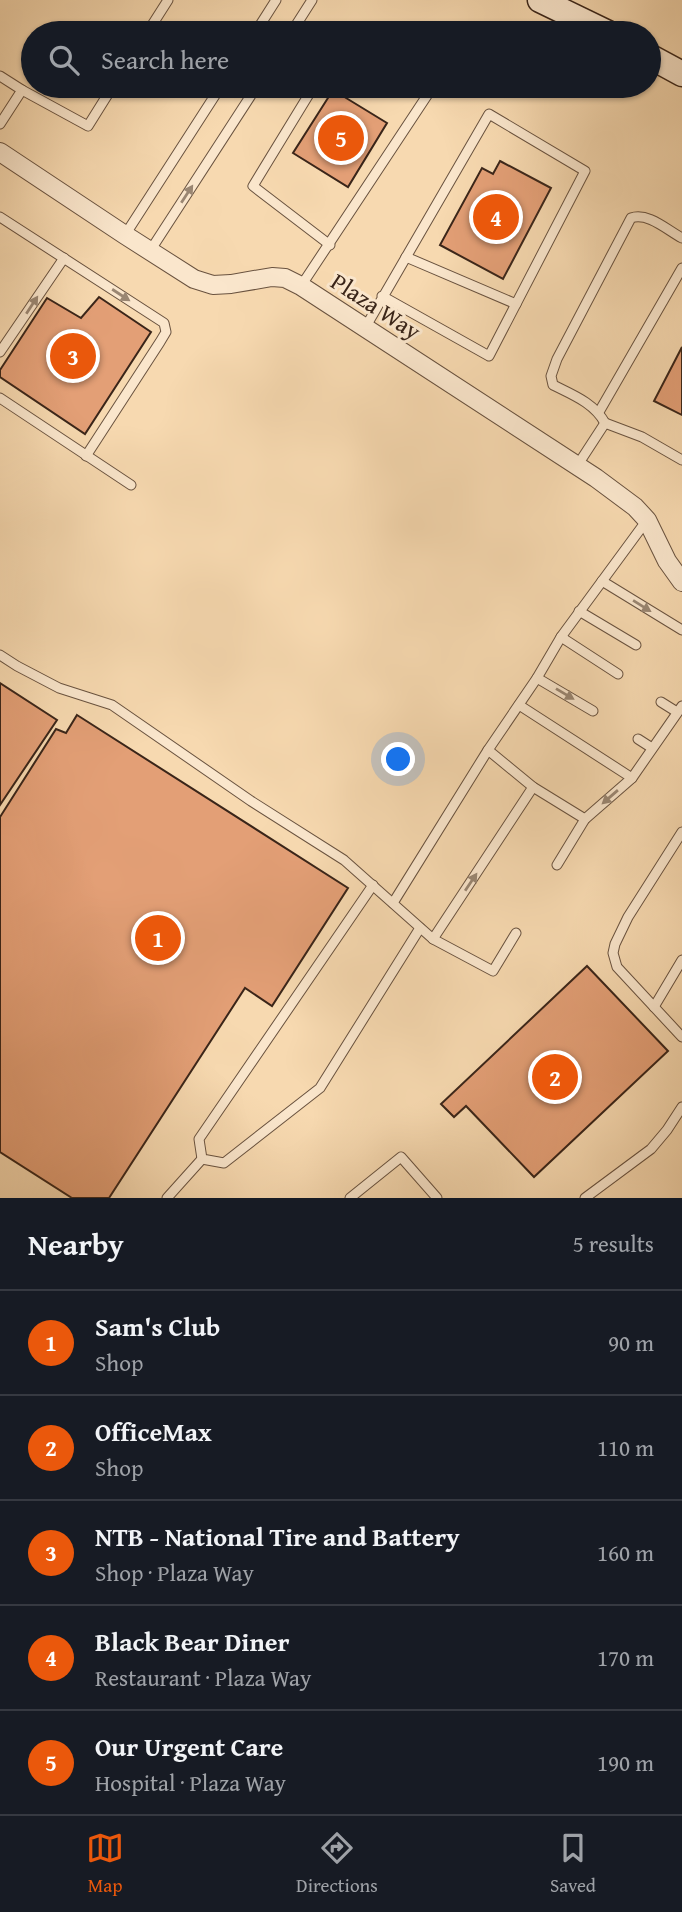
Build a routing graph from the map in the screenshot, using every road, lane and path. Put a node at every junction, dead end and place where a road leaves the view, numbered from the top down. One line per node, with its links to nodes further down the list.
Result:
1 (168, 0): 5 (lane)
2 (276, 0): 6 (lane)
3 (312, 0): 7 (lane)
4 (540, 0): 8 (street)
5 (155, 21)
6 (263, 21)
7 (299, 21)
8 (583, 21)
9 (661, 63): 10 (street)
10 (682, 74)
11 (0, 76): 12 (lane)
12 (21, 89)
13 (21, 92): 20 (lane)
14 (37, 98): 15 (lane)
15 (106, 98)
16 (213, 98): 23 (lane)
17 (249, 98): 26 (lane, one-way to 17)
18 (307, 98): 25 (lane)
19 (425, 98): 25 (lane)
20 (0, 124)
21 (0, 152): 23 (street, Plaza Way)
22 (0, 217): 28 (lane)
23 (125, 235): 26 (street, Plaza Way)
24 (682, 239): 36 (lane)
25 (330, 245): 30 (lane)
26 (150, 251): 30 (street, Plaza Way)
27 (406, 257): 31 (lane); 32 (lane); 32 (lane)
28 (64, 258): 34 (lane, one-way to 28); 38 (lane, one-way to 38)
29 (682, 268): 36 (lane)
30 (301, 286): 33 (street, Plaza Way)
31 (382, 296): 32 (lane); 33 (lane)
32 (516, 304)
33 (365, 328): 40 (street, Plaza Way)
34 (0, 352)
35 (0, 398): 38 (lane)
36 (599, 412): 37 (lane)
37 (605, 423): 39 (lane); 40 (lane)
38 (86, 456): 41 (lane)
39 (682, 460)
40 (577, 466): 42 (street, Plaza Way)
41 (131, 485)
42 (647, 520): 43 (lane); 44 (street, Plaza Way)
43 (602, 581): 45 (lane); 46 (lane, one-way to 46)
44 (682, 582)
45 (579, 611): 47 (lane); 48 (lane)
46 (682, 630)
47 (561, 637): 50 (lane); 51 (lane)
48 (636, 645)
49 (0, 655): 64 (lane)
50 (618, 674)
51 (537, 678): 53 (lane); 55 (lane, one-way to 55)
52 (661, 702): 54 (lane)
53 (519, 705): 58 (lane); 59 (lane)
54 (680, 709): 57 (lane)
55 (593, 711)
56 (638, 739): 57 (lane)
57 (652, 748): 59 (lane)
58 (488, 750): 60 (lane); 65 (lane)
59 (632, 778): 61 (lane, one-way to 61)
60 (533, 787): 61 (lane); 68 (lane, one-way to 60)
61 (585, 819): 63 (lane)
62 (682, 832): 70 (lane)
63 (557, 865)
64 (373, 885): 65 (lane); 73 (lane)
65 (393, 902): 66 (lane)
66 (420, 928): 68 (lane); 73 (lane)
67 (516, 933): 68 (lane)
68 (433, 939)
69 (682, 960): 70 (lane)
70 (654, 1007): 71 (lane)
71 (682, 1037)
72 (682, 1107): 77 (lane)
73 (202, 1159): 74 (lane)
74 (167, 1198)
75 (350, 1198): 76 (lane)
76 (437, 1198)
77 (584, 1198)

